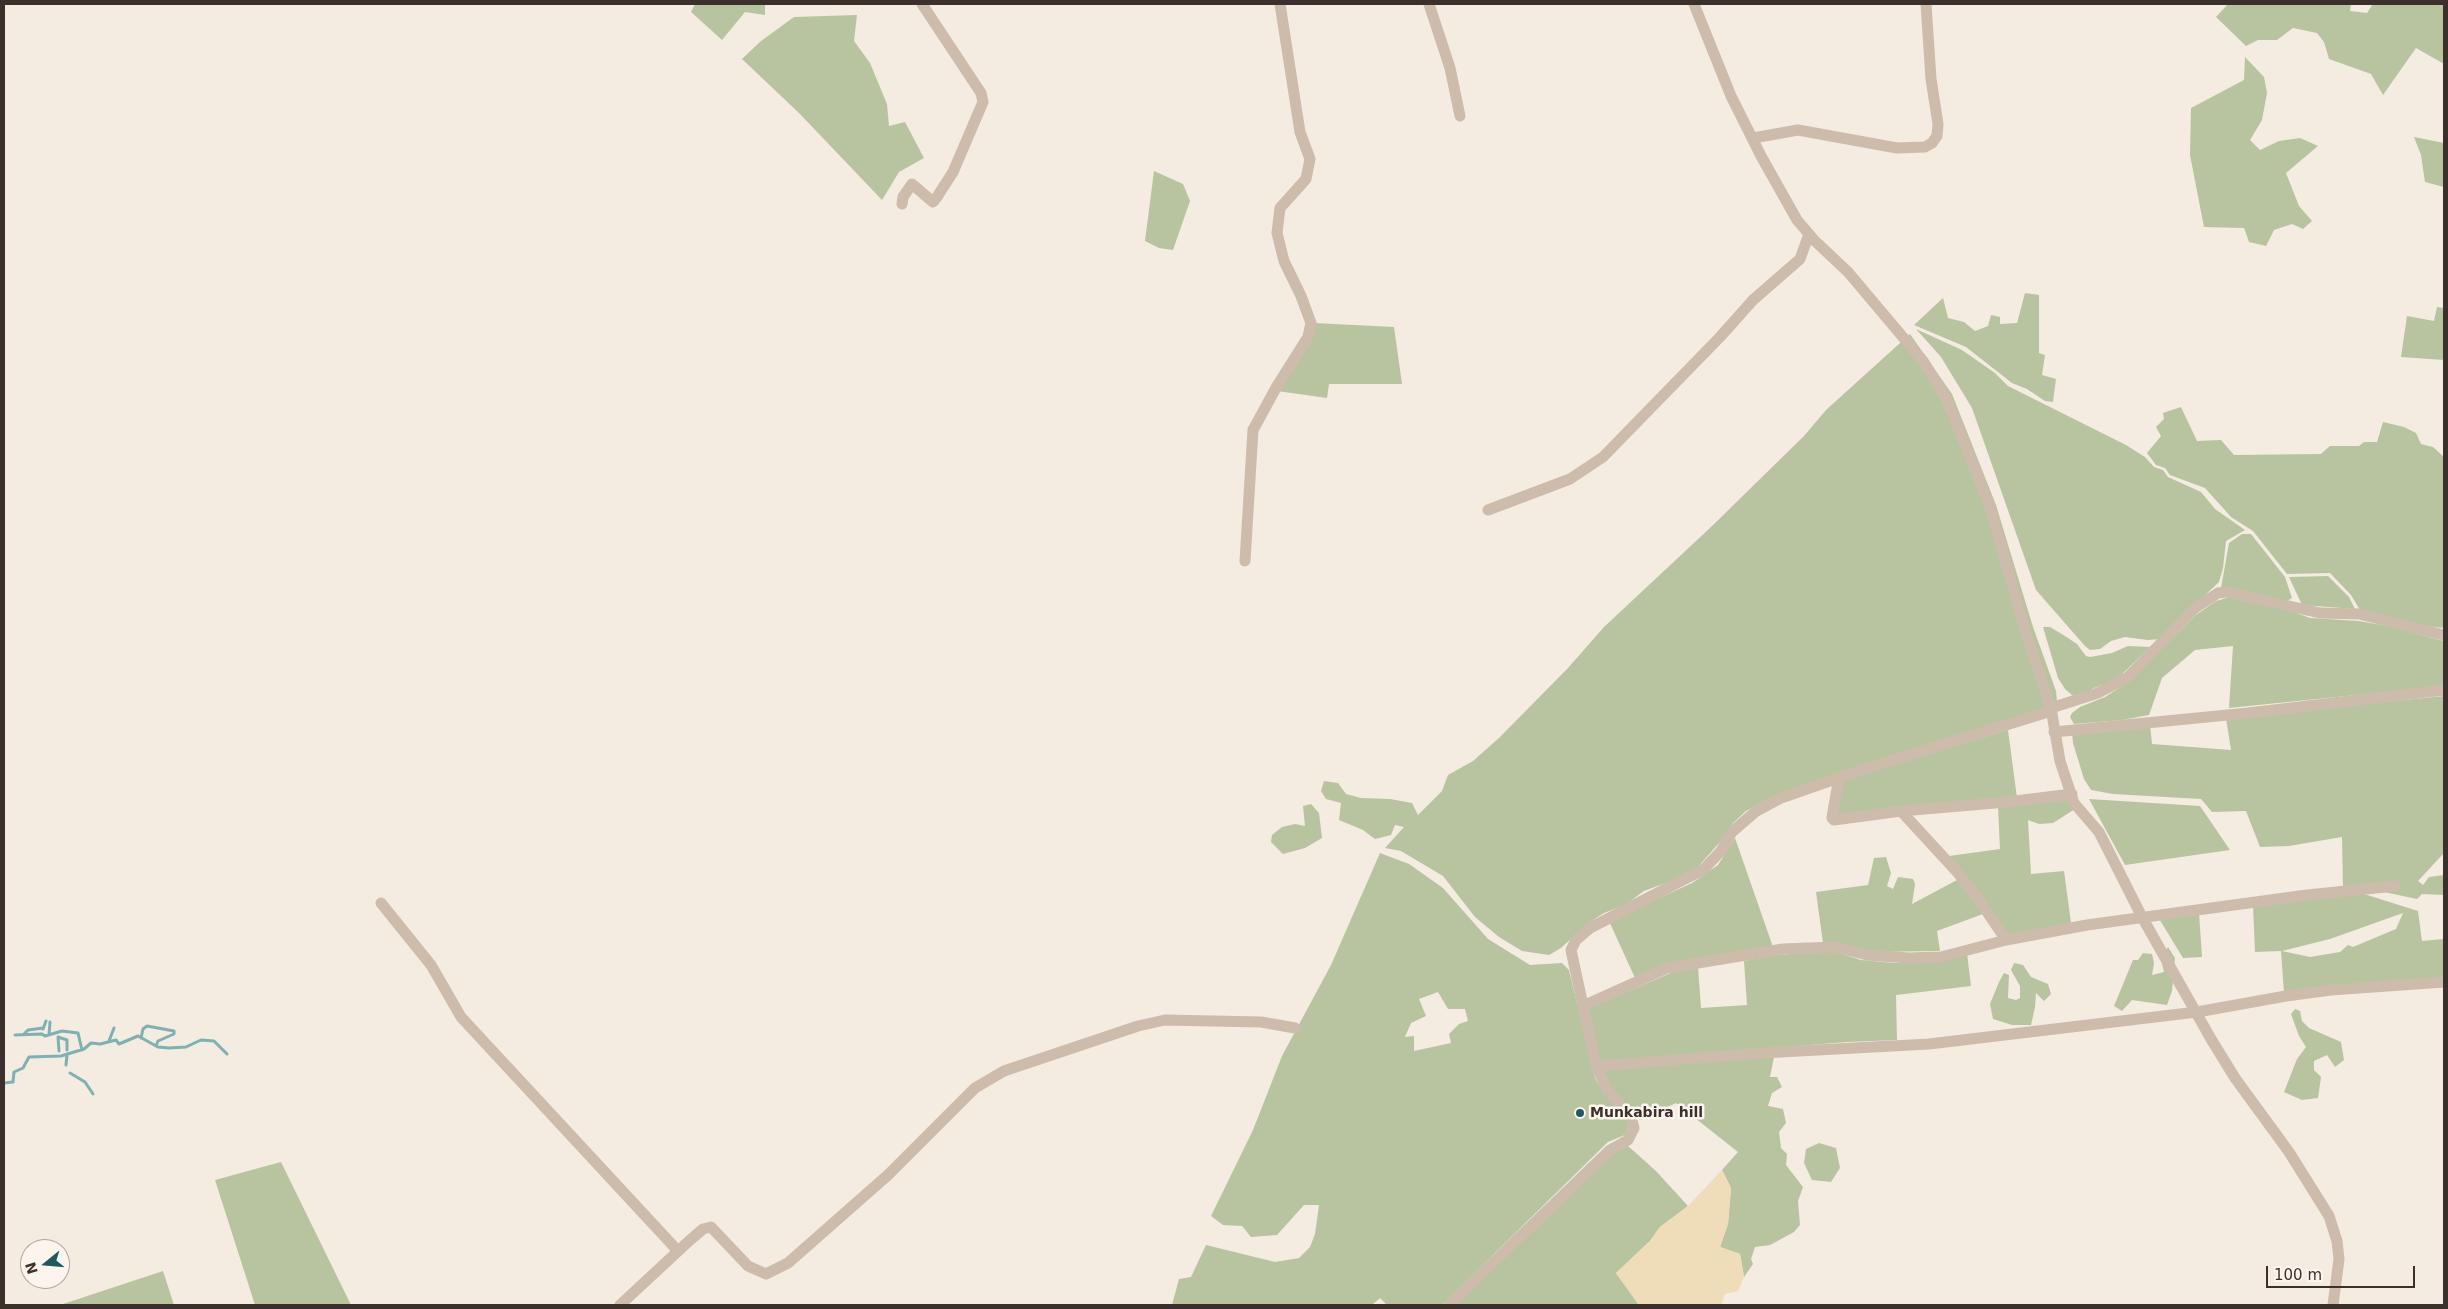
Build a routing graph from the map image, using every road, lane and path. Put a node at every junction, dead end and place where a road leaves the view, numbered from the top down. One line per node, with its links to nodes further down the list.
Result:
1 (922, 4): 8 (street)
2 (1280, 4): 11 (street)
3 (1429, 4): 6 (street)
4 (1694, 4): 7 (street)
5 (1926, 4): 7 (street)
6 (1460, 116)
7 (1753, 138): 9 (street)
8 (902, 204)
9 (1809, 234): 10 (street); 14 (street)
10 (1488, 510)
11 (1244, 561)
12 (2444, 635): 14 (street)
13 (2444, 690): 15 (street)
14 (2051, 708): 15 (street); 16 (street)
15 (2054, 732): 17 (street)
16 (1839, 778): 18 (street); 24 (street)
17 (2072, 794): 18 (street); 21 (street)
18 (1901, 811): 22 (street)
19 (2394, 886): 21 (street)
20 (381, 903): 28 (street)
21 (2142, 917): 22 (street); 25 (street)
22 (2006, 940): 24 (street)
23 (2444, 982): 25 (street)
24 (1583, 1006): 27 (street)
25 (2197, 1012): 27 (street); 31 (street)
26 (1295, 1028): 28 (street)
27 (1596, 1066): 30 (street)
28 (678, 1251): 29 (street)
29 (620, 1305)
30 (1449, 1305)
31 (2333, 1305)

